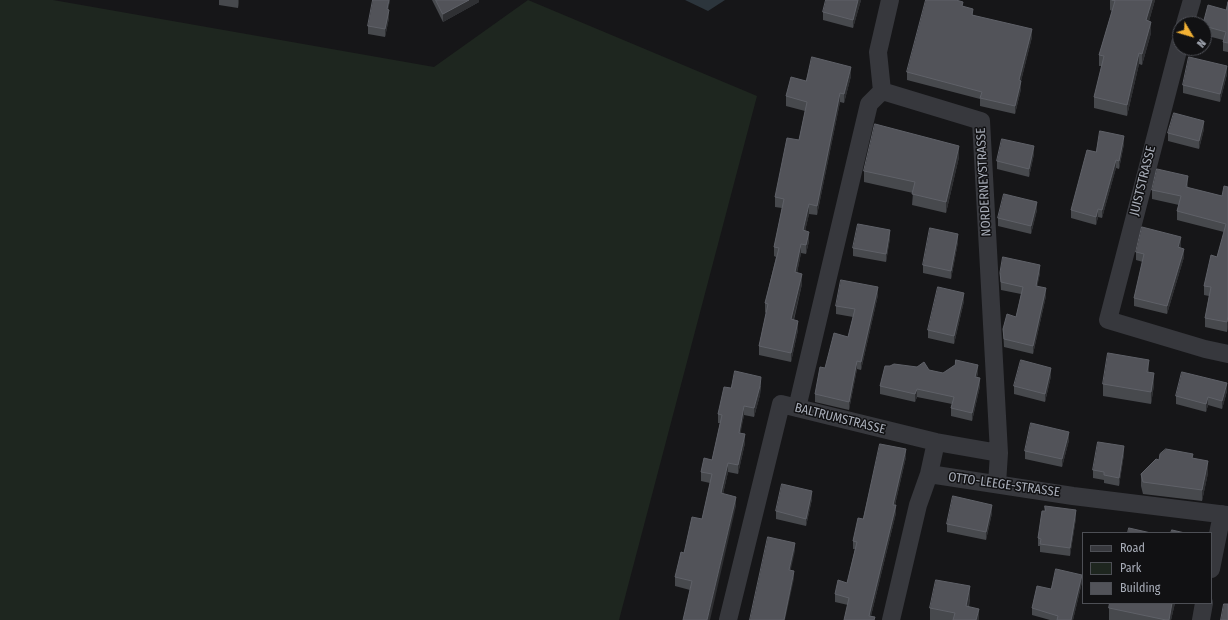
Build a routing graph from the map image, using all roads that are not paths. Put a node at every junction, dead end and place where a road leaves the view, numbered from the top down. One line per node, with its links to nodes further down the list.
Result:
1 (890, 0): 5 (street)
2 (1192, 0): 3 (street)
3 (1187, 16)
4 (1177, 56): 6 (street, JUISTSTRASSE)
5 (882, 91): 7 (street); 9 (street, NORDERNEYSTRASSE)
6 (1228, 354)
7 (797, 408): 8 (street, BALTRUMSTRASSE); 15 (street, BALTRUMSTRASSE)
8 (936, 442): 9 (street, BALTRUMSTRASSE); 10 (street)
9 (999, 453): 11 (street, NORDERNEYSTRASSE)
10 (929, 474): 11 (street, OTTO-LEEGE-STRASSE); 16 (street, OTTO-LEEGE-STRASSE)
11 (997, 484): 12 (street, OTTO-LEEGE-STRASSE)
12 (1225, 514): 13 (street)
13 (1212, 565)
14 (1204, 604): 17 (street)
15 (728, 620)
16 (891, 620)
17 (1201, 620)

